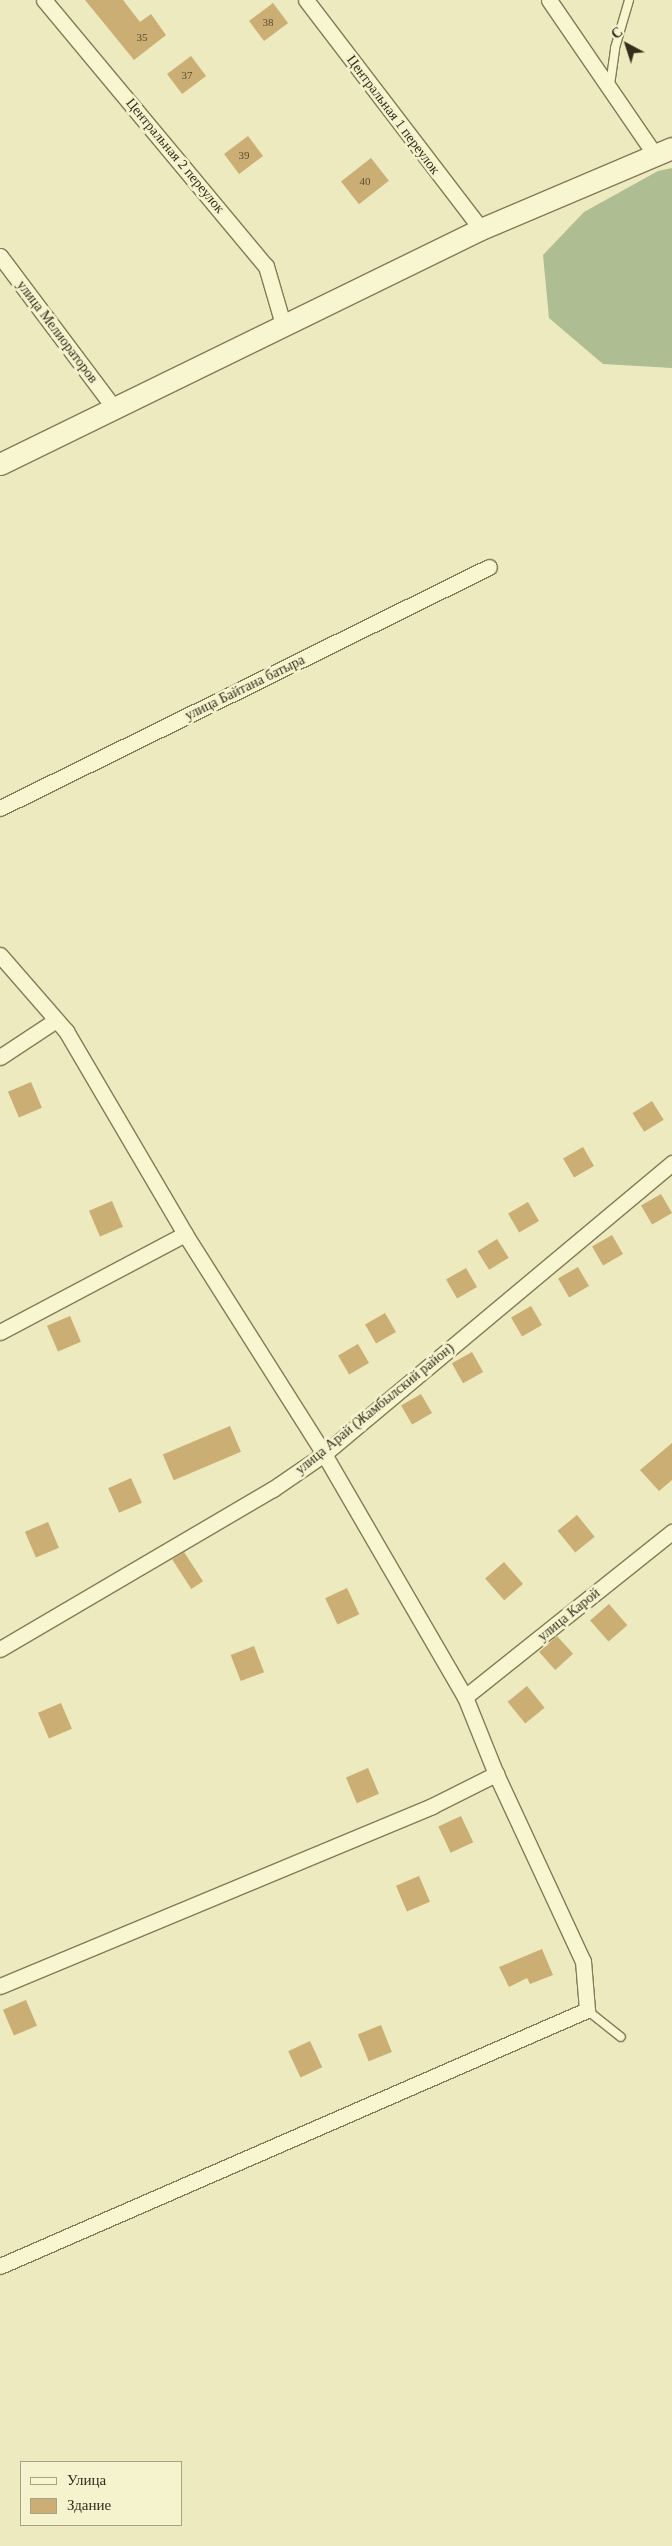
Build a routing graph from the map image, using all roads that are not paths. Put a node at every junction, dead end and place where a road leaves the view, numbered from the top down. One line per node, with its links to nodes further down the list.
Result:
1 (44, 0): 9 (street, Центральная 2 переулок)
2 (306, 0): 7 (street, Центральная 1 переулок)
3 (549, 0): 5 (street)
4 (629, 0): 5 (lane)
5 (610, 85): 6 (street)
6 (663, 152): 7 (street)
7 (481, 229): 9 (street)
8 (0, 256): 10 (street, улица Мелиораторов)
9 (283, 324): 10 (street)
10 (114, 408): 11 (street)
11 (0, 464)
12 (489, 567): 13 (street, улица Байтана батыра)
13 (0, 808)
14 (0, 955): 15 (street)
15 (56, 1020): 16 (street); 18 (street)
16 (0, 1056)
17 (672, 1163): 20 (street, улица Арай (Жамбылский район))
18 (185, 1234): 19 (street); 20 (street)
19 (0, 1332)
20 (324, 1454): 22 (street, улица Арай (Жамбылский район)); 23 (street)
21 (672, 1532): 23 (street, улица Карой)
22 (0, 1649)
23 (466, 1697): 24 (street)
24 (496, 1774): 25 (street); 26 (street)
25 (0, 1986)
26 (587, 2010): 27 (lane); 28 (street)
27 (621, 2037)
28 (0, 2266)

